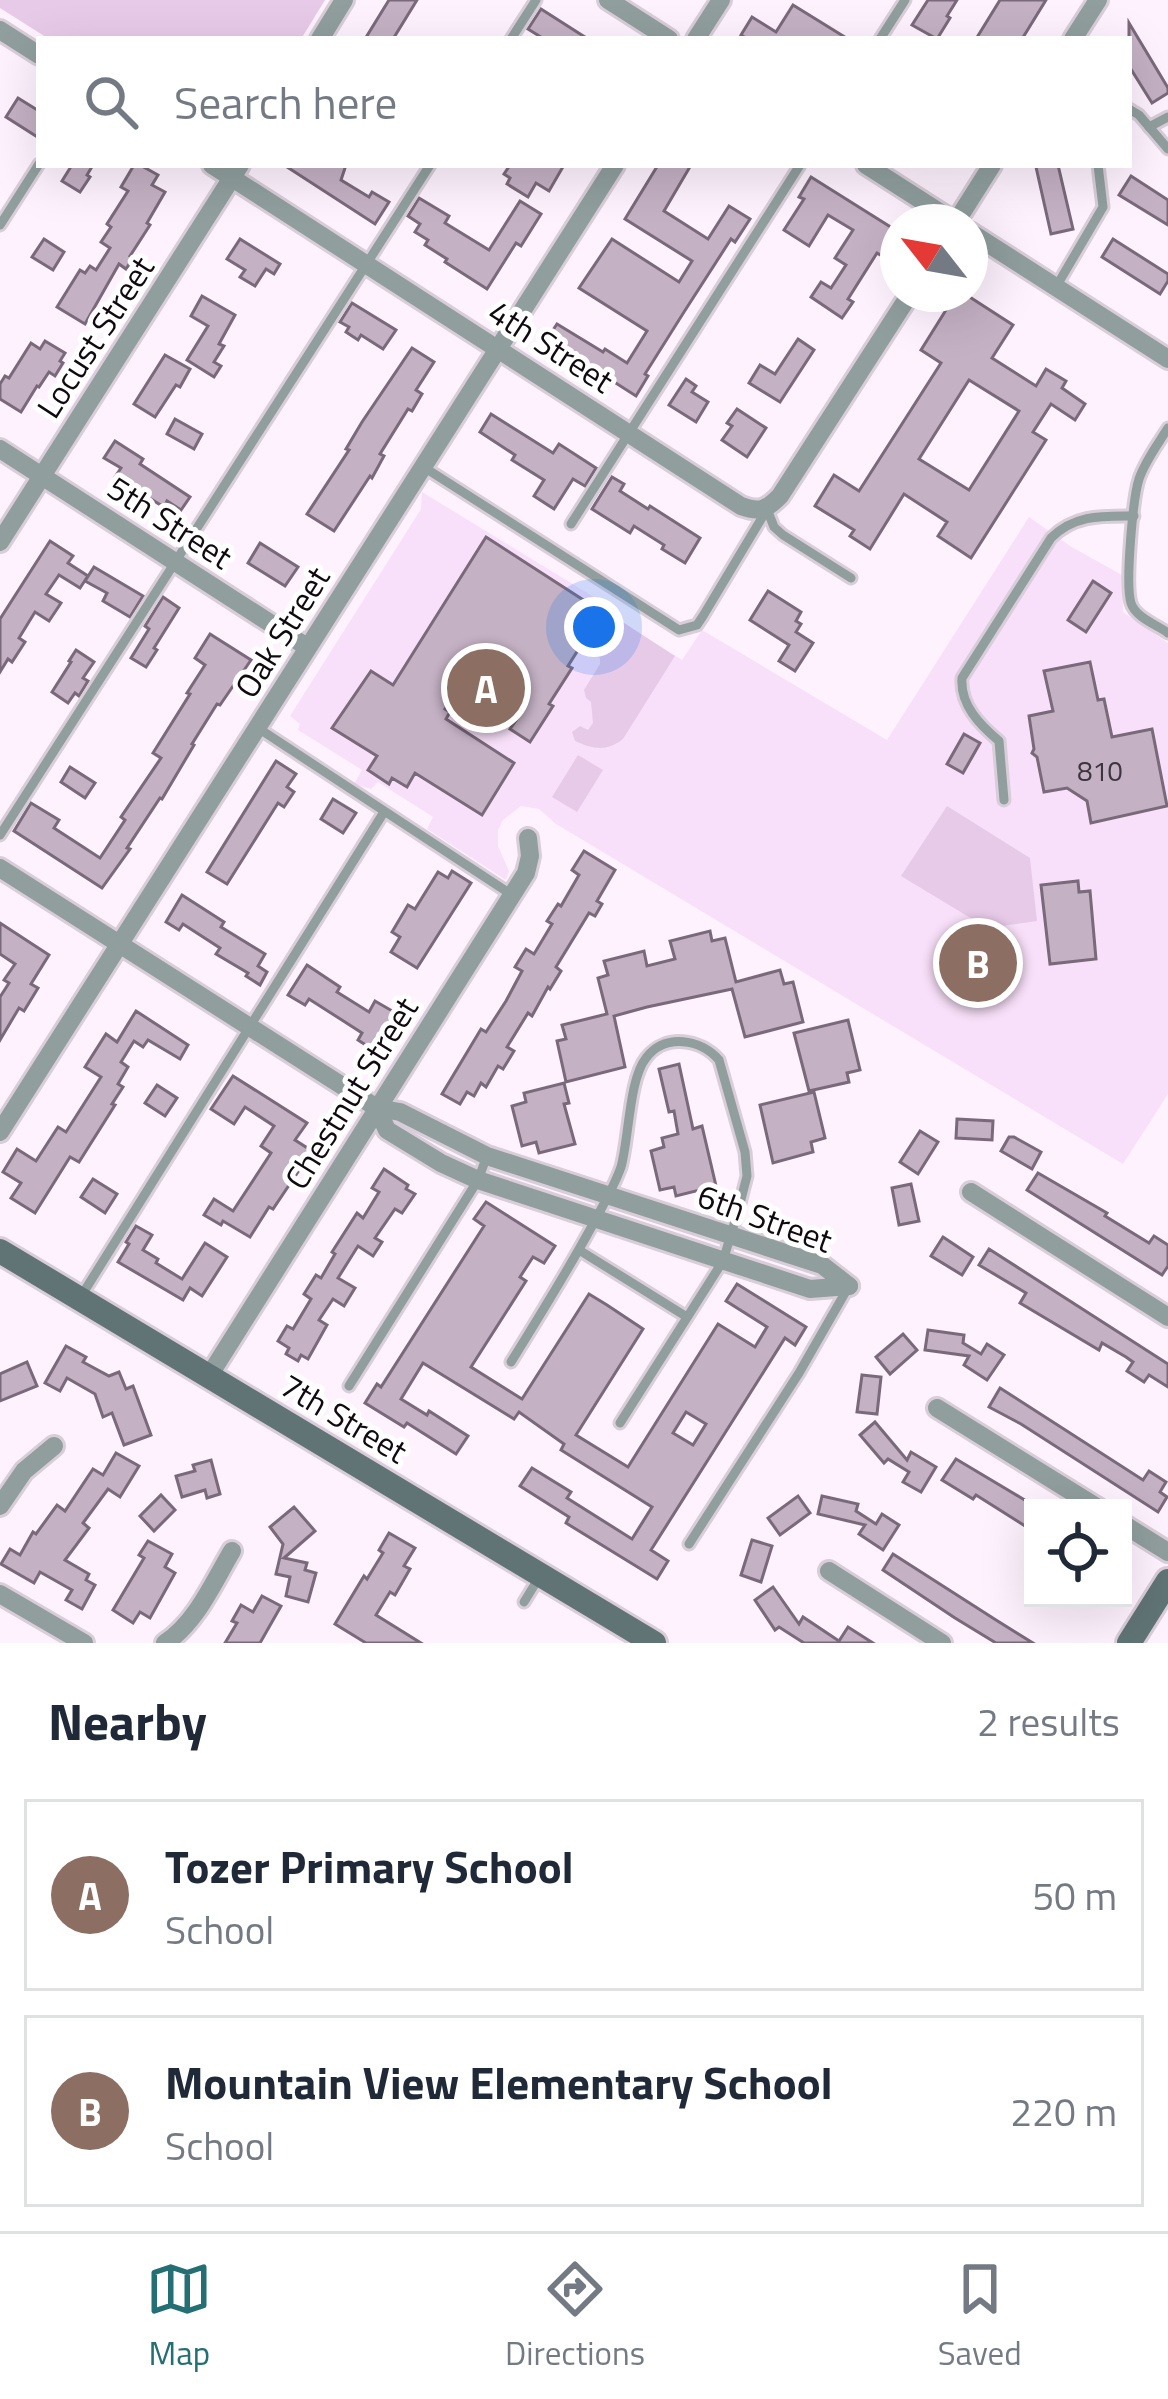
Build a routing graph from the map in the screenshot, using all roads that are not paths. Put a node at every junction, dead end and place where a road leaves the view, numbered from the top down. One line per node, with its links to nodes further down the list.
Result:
1 (344, 0): 8 (street)
2 (536, 0): 9 (lane)
3 (608, 0): 10 (street)
4 (721, 0): 11 (street)
5 (905, 0): 12 (lane)
6 (1098, 0): 13 (street)
7 (0, 30): 14 (street)
8 (322, 36)
9 (513, 36)
10 (664, 36)
11 (698, 36)
12 (882, 36)
13 (1075, 36)
14 (36, 53)
15 (1132, 111): 17 (lane)
16 (1168, 117): 17 (lane)
17 (1149, 127): 18 (lane)
18 (1168, 149)
19 (36, 168): 29 (lane)
20 (428, 168): 31 (lane)
21 (613, 168): 34 (street, Oak Street)
22 (798, 168): 37 (lane)
23 (871, 168): 27 (street)
24 (990, 168): 28 (street)
25 (1099, 168): 32 (lane)
26 (236, 171): 31 (street, 4th Street); 40 (street, Locust Street)
27 (928, 204)
28 (967, 204)
29 (0, 225)
30 (988, 244): 32 (street)
31 (367, 264): 34 (street, 4th Street); 45 (lane)
32 (1056, 287): 35 (street)
33 (899, 312): 41 (street)
34 (498, 348): 37 (street, 4th Street); 39 (street, Oak Street)
35 (1168, 359)
36 (1168, 428): 42 (lane)
37 (630, 432): 41 (street, 4th Street); 43 (lane)
38 (0, 449): 40 (street, 5th Street)
39 (422, 466): 41 (lane); 48 (street, Oak Street)
40 (42, 476): 44 (street, Locust Street); 45 (street, 5th Street)
41 (767, 509): 46 (lane, 4th Street)
42 (1134, 516): 47 (lane); 50 (lane)
43 (571, 524)
44 (0, 542)
45 (176, 561): 48 (street, 5th Street); 52 (lane)
46 (851, 578)
47 (1168, 633)
48 (307, 647): 49 (street, Oak Street)
49 (258, 728): 51 (lane); 56 (street, Oak Street)
50 (1004, 800)
51 (384, 812): 55 (lane); 57 (lane)
52 (0, 835)
53 (528, 838): 55 (street, Chestnut Street)
54 (0, 868): 56 (street, 6th Street)
55 (512, 896): 58 (street, Chestnut Street)
56 (119, 944): 57 (street, 6th Street); 59 (street, Oak Street)
57 (250, 1028): 58 (street, 6th Street); 70 (lane)
58 (377, 1108): 60 (street, 6th Street); 61 (street, 6th Street); 74 (street, Chestnut Street)
59 (0, 1132)
60 (487, 1156): 61 (lane); 63 (street, 6th Street)
61 (478, 1180): 64 (street, 6th Street); 75 (lane)
62 (971, 1192): 72 (street)
63 (608, 1196): 64 (lane); 65 (street, 6th Street); 65 (lane)
64 (596, 1219): 67 (lane); 68 (street, 6th Street)
65 (731, 1236): 68 (lane); 69 (street, 6th Street)
66 (0, 1250): 70 (street, 7th Street)
67 (579, 1250): 71 (lane); 73 (lane)
68 (722, 1261): 69 (street, 6th Street); 71 (lane)
69 (849, 1286): 82 (lane)
70 (80, 1298): 74 (street, 7th Street)
71 (688, 1317): 77 (lane)
72 (1168, 1317)
73 (511, 1362)
74 (209, 1376): 86 (street, 7th Street)
75 (349, 1385)
76 (937, 1408): 79 (street)
77 (620, 1423)
78 (54, 1446): 80 (street)
79 (1084, 1499)
80 (0, 1506)
81 (1132, 1530): 84 (street)
82 (689, 1544)
83 (232, 1552): 91 (street)
84 (1168, 1552)
85 (829, 1571): 93 (street)
86 (540, 1575): 89 (lane); 92 (street, 7th Street)
87 (1168, 1581): 94 (street)
88 (0, 1594): 90 (street)
89 (524, 1602)
90 (84, 1643)
91 (165, 1643)
92 (654, 1643)
93 (942, 1643)
94 (1129, 1643)

